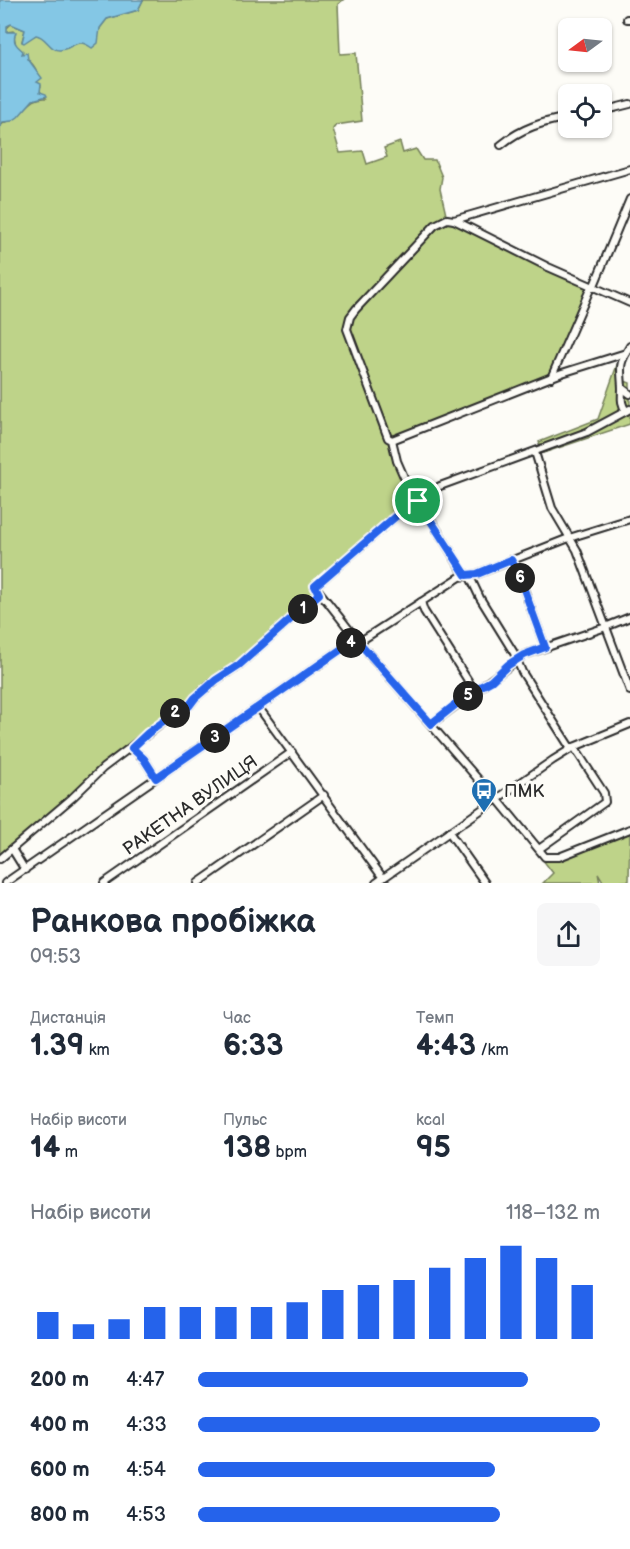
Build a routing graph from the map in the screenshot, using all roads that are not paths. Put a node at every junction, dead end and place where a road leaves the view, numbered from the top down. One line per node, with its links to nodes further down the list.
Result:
1 (630, 104): 2 (street)
2 (612, 108)
3 (558, 119): 4 (street)
4 (501, 145)
5 (630, 169): 7 (street)
6 (630, 199): 8 (street)
7 (454, 220): 8 (street); 16 (street)
8 (592, 287): 9 (street); 12 (street)
9 (630, 303)
10 (630, 346): 11 (street)
11 (626, 353): 12 (street); 13 (street)
12 (550, 378): 16 (street)
13 (622, 388): 14 (street); 15 (street)
14 (630, 394)
15 (628, 410): 17 (street)
16 (392, 440): 18 (street)
17 (535, 452): 18 (street); 20 (street)
18 (418, 501): 22 (street); 23 (street)
19 (630, 519): 20 (street)
20 (569, 538): 21 (street); 26 (street)
21 (511, 560): 22 (street); 28 (street)
22 (466, 575): 24 (street); 29 (street)
23 (319, 594): 27 (street); 35 (street)
24 (421, 602): 27 (street); 30 (street)
25 (630, 617): 26 (street)
26 (606, 627): 28 (street); 31 (street)
27 (357, 640): 32 (street); 33 (street)
28 (545, 647): 29 (street)
29 (517, 660): 30 (street); 36 (street)
30 (474, 690): 33 (street)
31 (630, 691)
32 (259, 708): 37 (street); 38 (street)
33 (431, 724): 40 (street)
34 (630, 724): 36 (street)
35 (132, 748): 38 (street); 43 (street)
36 (572, 748): 40 (street); 44 (street)
37 (292, 752): 39 (street); 49 (street, РАКЕТНА ВУЛИЦЯ)
38 (156, 778): 46 (street)
39 (324, 795): 47 (street); 50 (street)
40 (496, 798): 42 (street); 44 (street)
41 (630, 829): 44 (street)
42 (449, 832): 47 (street); 52 (street)
43 (12, 849): 45 (street); 46 (street)
44 (539, 849)
45 (0, 859)
46 (25, 870): 48 (street)
47 (383, 878): 51 (street)
48 (5, 883)
49 (104, 883)
50 (198, 883)
51 (376, 883)
52 (485, 883)

